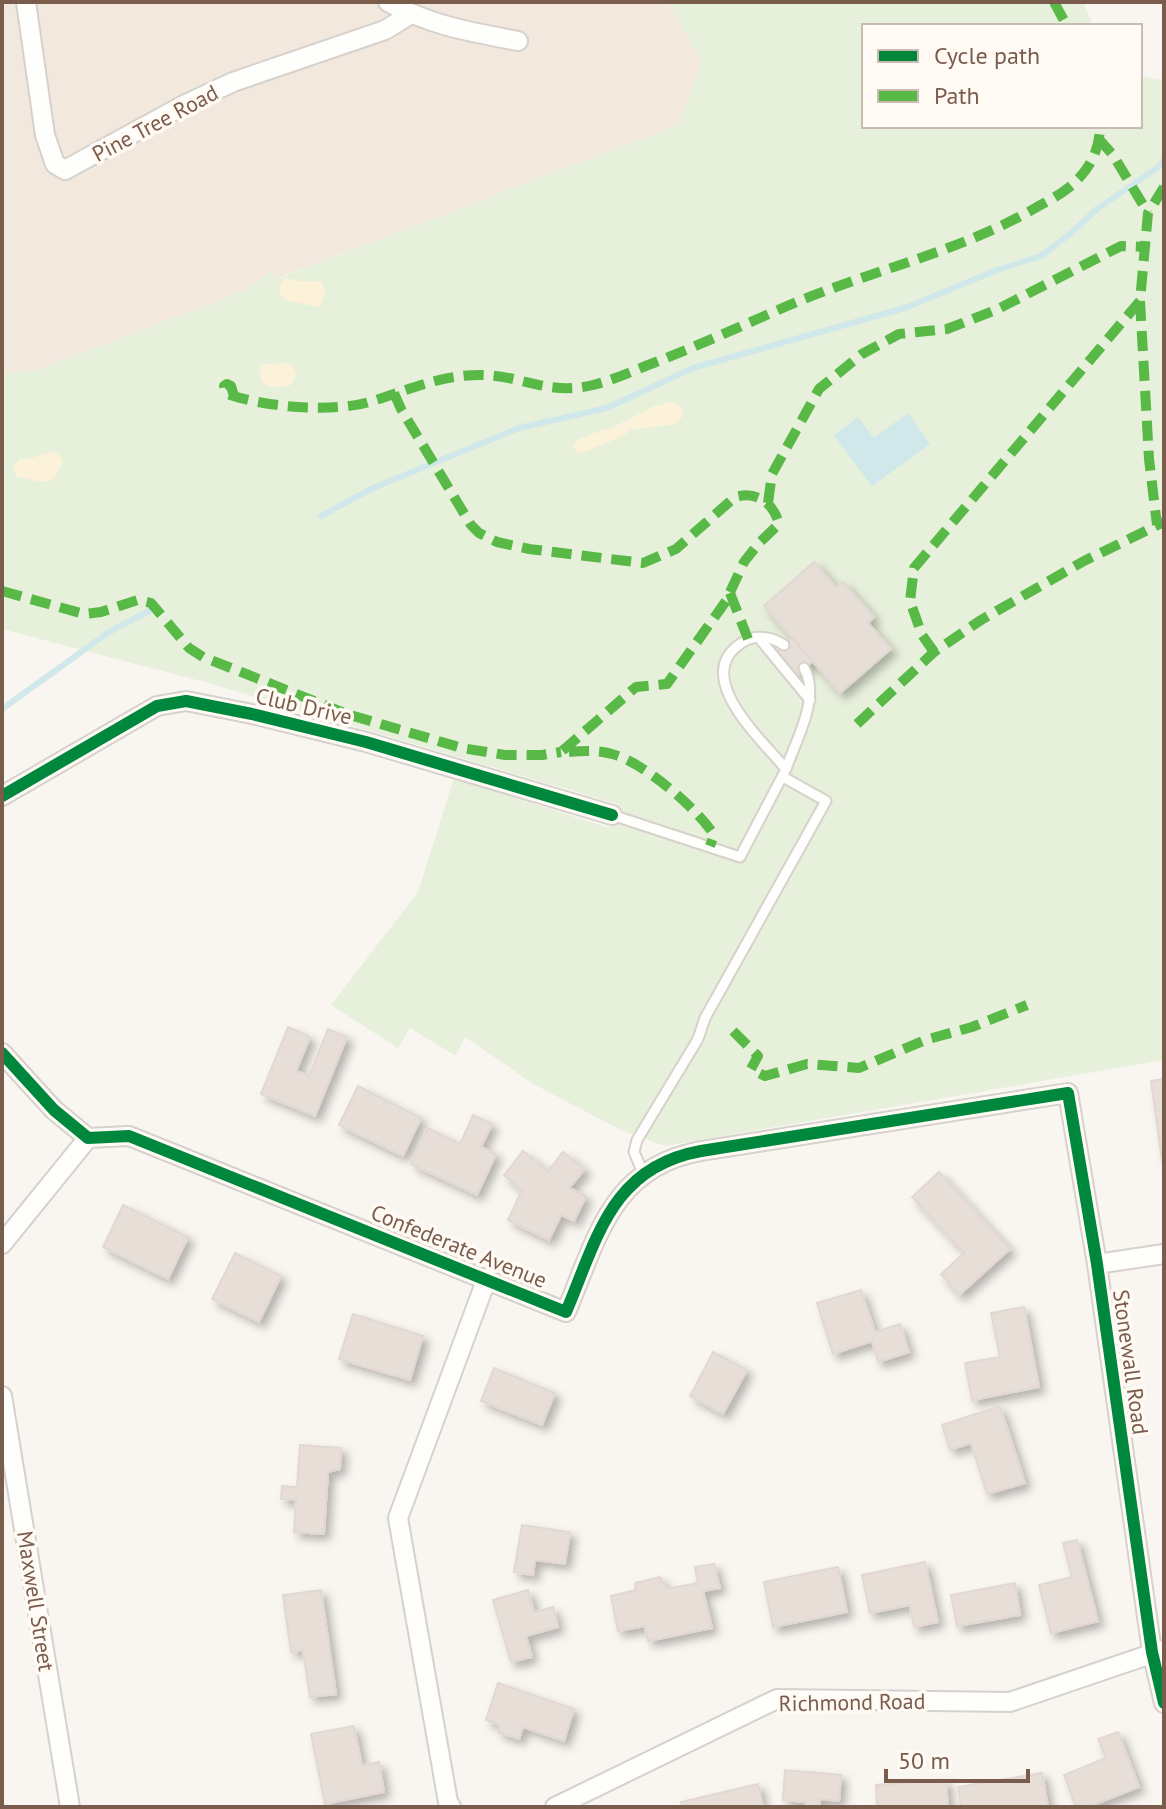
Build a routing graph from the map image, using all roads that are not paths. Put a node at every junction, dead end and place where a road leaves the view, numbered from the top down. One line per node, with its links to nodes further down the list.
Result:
1 (26, 2): 3 (street, Pine Tree Road)
2 (388, 2): 3 (street)
3 (411, 14): 4 (street)
4 (518, 41)
5 (759, 638): 6 (lane); 8 (lane); 9 (lane)
6 (784, 645)
7 (804, 668): 8 (lane)
8 (810, 700): 9 (lane)
9 (784, 773): 11 (lane); 14 (lane)
10 (2, 796): 11 (street, Club Drive)
11 (612, 815)
12 (2, 1053): 13 (street)
13 (88, 1138): 15 (street); 18 (street, Confederate Avenue)
14 (643, 1173): 17 (street, Confederate Avenue); 18 (street, Confederate Avenue)
15 (2, 1244)
16 (1164, 1254): 17 (street)
17 (1097, 1264): 20 (street, Stonewall Road)
18 (487, 1278): 23 (street)
19 (2, 1396): 22 (street, Maxwell Street)
20 (1158, 1650): 21 (street, Stonewall Road); 24 (street, Richmond Road)
21 (1164, 1703)
22 (70, 1807)
23 (451, 1807)
24 (555, 1807)

